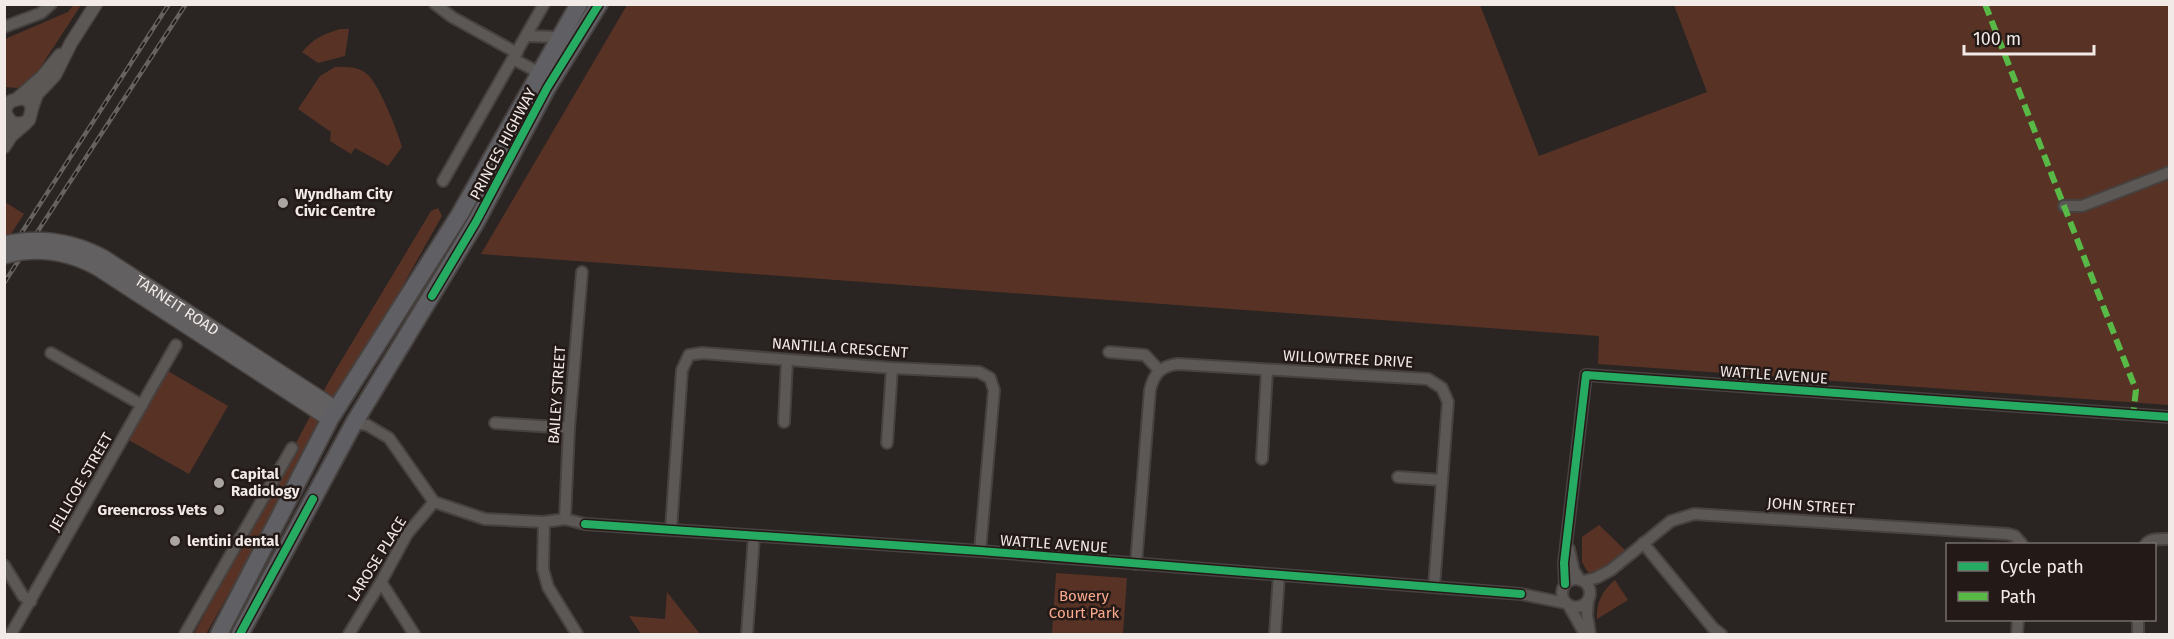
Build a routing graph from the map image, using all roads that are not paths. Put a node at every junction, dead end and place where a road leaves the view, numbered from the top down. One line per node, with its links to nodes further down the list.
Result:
1 (51, 4): 7 (street)
2 (96, 4): 10 (street)
3 (435, 4): 11 (street, PRINCES HIGHWAY)
4 (544, 4): 8 (street)
5 (579, 4): 9 (highway, PRINCES HIGHWAY)
6 (599, 4): 12 (highway, PRINCES HIGHWAY)
7 (4, 27)
8 (526, 36): 9 (street); 11 (street)
9 (560, 37): 13 (highway, PRINCES HIGHWAY)
10 (71, 43): 14 (street); 15 (street)
11 (515, 56): 13 (street, PRINCES HIGHWAY); 21 (street)
12 (563, 62): 13 (highway); 24 (highway, PRINCES HIGHWAY)
13 (540, 73): 23 (highway, PRINCES HIGHWAY)
14 (12, 97): 15 (street); 16 (street)
15 (32, 108): 17 (street)
16 (6, 114): 17 (street); 18 (street)
17 (26, 123): 19 (street)
18 (4, 131)
19 (4, 147)
20 (2169, 172): 22 (street)
21 (443, 180)
22 (2064, 206)
23 (460, 214): 24 (highway); 37 (highway, PRINCES HIGHWAY)
24 (476, 222): 40 (highway, PRINCES HIGHWAY)
25 (4, 244): 27 (main road, TARNEIT ROAD, bridge)
26 (4, 256): 27 (main road, TARNEIT ROAD, bridge)
27 (101, 263): 37 (main road, TARNEIT ROAD)
28 (582, 272): 42 (street, BAILEY STREET)
29 (177, 345): 36 (street, JELLICOE STREET)
30 (1109, 352): 34 (street)
31 (51, 353): 36 (street)
32 (787, 360): 33 (street, NANTILLA CRESCENT); 39 (street); 51 (street, NANTILLA CRESCENT)
33 (892, 368): 43 (street); 58 (street, NANTILLA CRESCENT)
34 (1159, 370): 35 (street, WILLOWTREE DRIVE); 60 (street)
35 (1267, 370): 45 (street); 47 (street, WILLOWTREE DRIVE)
36 (142, 405): 69 (street, JELLICOE STREET)
37 (333, 414): 40 (highway); 73 (highway, PRINCES HIGHWAY)
38 (2169, 417): 54 (street, WATTLE AVENUE)
39 (784, 422)
40 (354, 423): 48 (street); 74 (highway, PRINCES HIGHWAY)
41 (495, 423): 42 (street)
42 (569, 428): 49 (street, BAILEY STREET)
43 (887, 443)
44 (292, 448): 72 (street)
45 (1262, 459)
46 (1398, 477): 47 (street)
47 (1441, 480): 66 (street, WILLOWTREE DRIVE)
48 (434, 502): 50 (street, WATTLE AVENUE); 64 (street, LAROSE PLACE)
49 (565, 519): 50 (street, WATTLE AVENUE); 51 (street, WATTLE AVENUE)
50 (544, 522): 77 (street)
51 (671, 529): 52 (street, WATTLE AVENUE)
52 (754, 536): 58 (street, WATTLE AVENUE); 78 (street)
53 (2169, 539): 57 (street)
54 (1568, 542): 63 (street, WATTLE AVENUE); 65 (street, WATTLE AVENUE)
55 (1643, 543): 56 (street, JOHN STREET); 61 (street, JOHN STREET); 81 (street)
56 (2021, 543)
57 (2148, 543)
58 (980, 551): 60 (street, WATTLE AVENUE)
59 (4, 564): 69 (street)
60 (1136, 564): 62 (street, WATTLE AVENUE)
61 (1611, 570): 63 (street, JOHN STREET); 68 (street, JOHN STREET)
62 (1279, 575): 66 (street, WATTLE AVENUE); 79 (street)
63 (1582, 580): 65 (street); 68 (street)
64 (381, 582): 75 (street, LAROSE PLACE); 76 (street)
65 (1564, 585): 67 (street, WATTLE AVENUE); 70 (street)
66 (1434, 587): 67 (street, WATTLE AVENUE)
67 (1521, 594): 70 (street, WATTLE AVENUE)
68 (1589, 597): 70 (street); 80 (street)
69 (31, 600): 71 (street, JELLICOE STREET)
70 (1567, 604): 80 (street)
71 (11, 634)
72 (185, 634)
73 (219, 634)
74 (240, 634)
75 (349, 634)
76 (414, 634)
77 (577, 634)
78 (747, 634)
79 (1275, 634)
80 (1588, 634)
81 (1722, 634)

